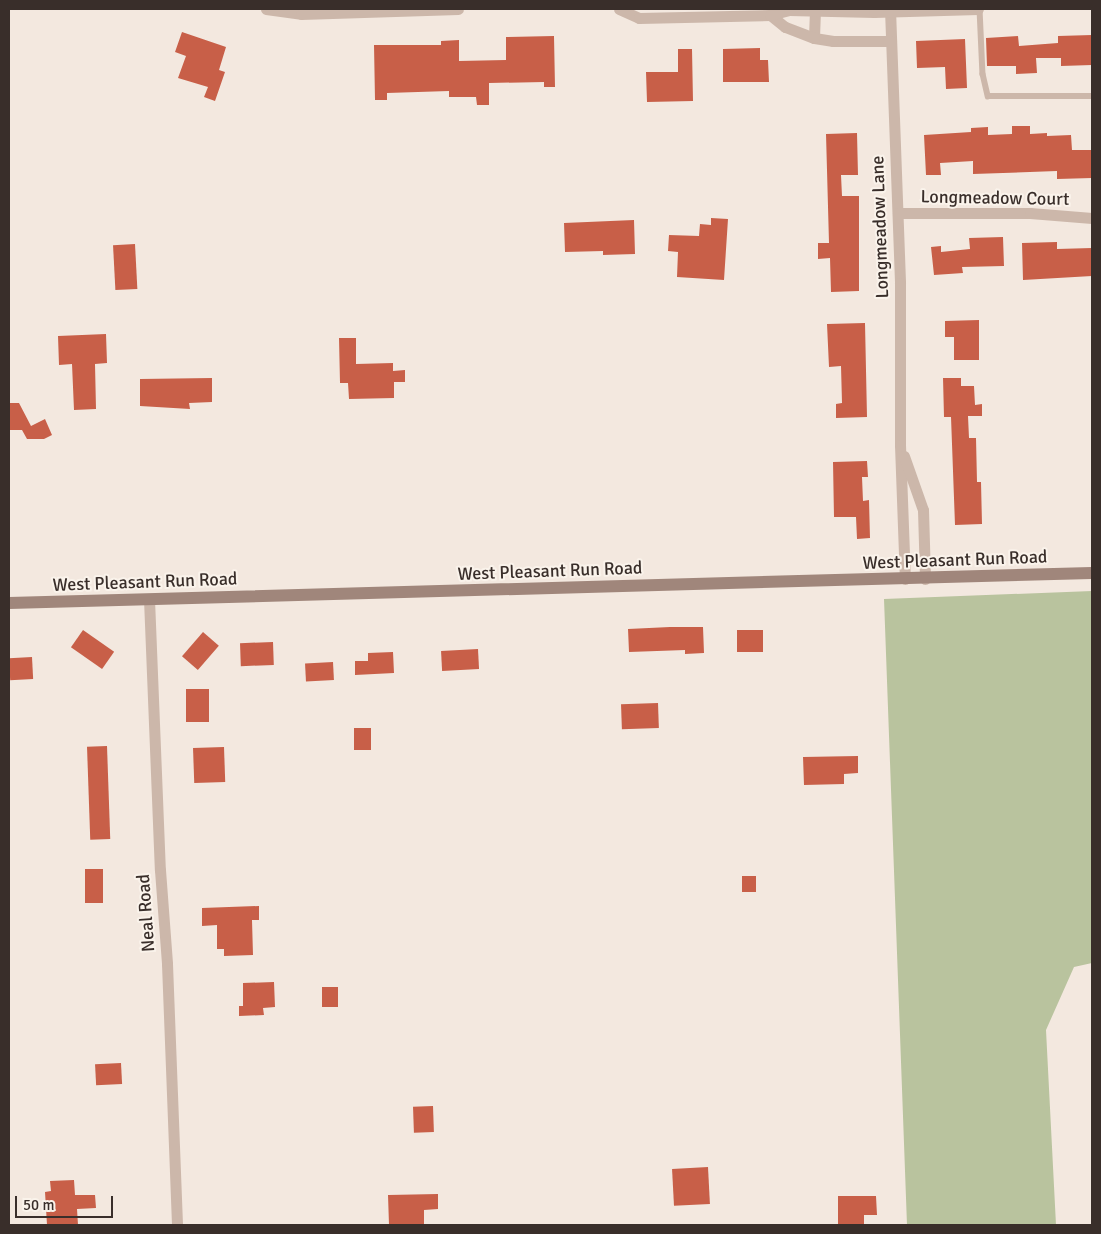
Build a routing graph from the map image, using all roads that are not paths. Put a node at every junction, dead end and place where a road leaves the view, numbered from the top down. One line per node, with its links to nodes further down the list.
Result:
1 (266, 9): 2 (street)
2 (458, 9)
3 (619, 9): 7 (street)
4 (979, 9): 6 (street); 10 (lane)
5 (815, 10): 6 (street); 7 (street); 8 (street)
6 (890, 10): 9 (street, Longmeadow Lane)
7 (770, 15): 8 (street)
8 (814, 38): 9 (street)
9 (891, 41): 11 (street, Longmeadow Lane)
10 (1092, 96)
11 (898, 213): 12 (street, Longmeadow Court); 13 (street, Longmeadow Lane)
12 (1092, 218)
13 (900, 444): 15 (street, Longmeadow Lane); 16 (street, Longmeadow Lane)
14 (1092, 574): 16 (main road, West Pleasant Run Road)
15 (905, 579): 16 (main road, West Pleasant Run Road); 17 (main road, West Pleasant Run Road)
16 (925, 579)
17 (149, 599): 18 (main road, West Pleasant Run Road); 19 (street, Neal Road)
18 (9, 603)
19 (177, 1225)

